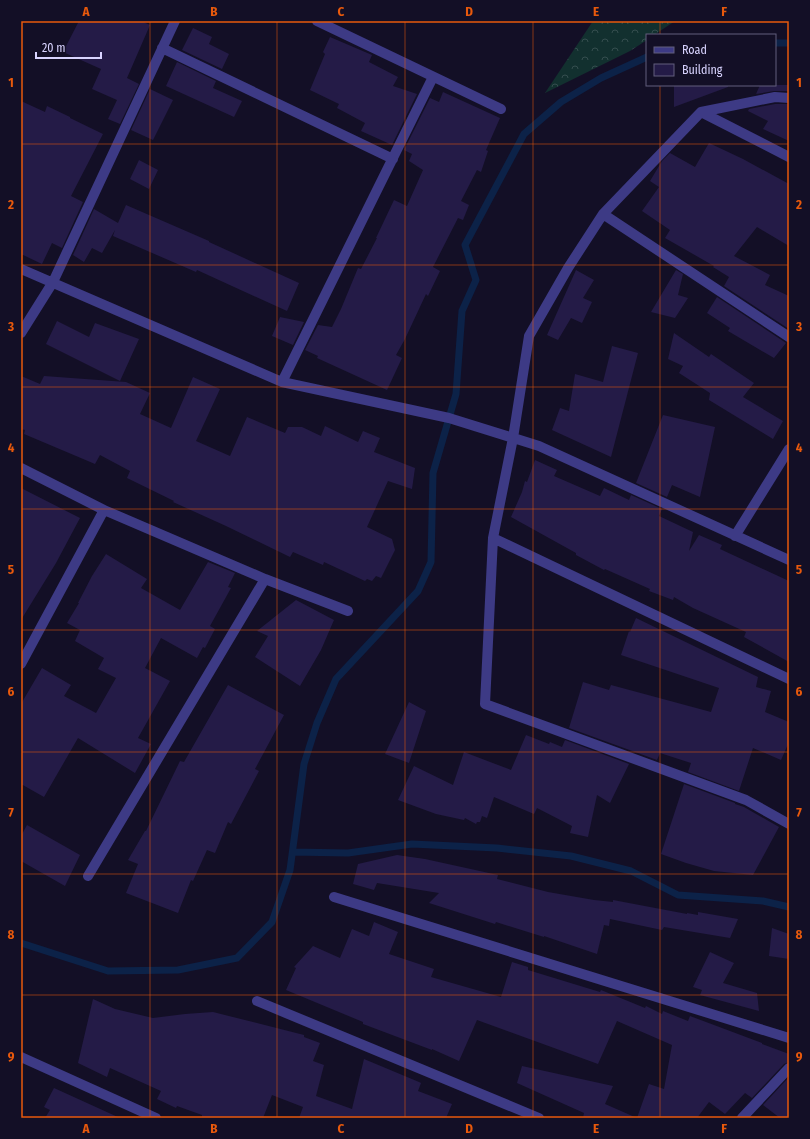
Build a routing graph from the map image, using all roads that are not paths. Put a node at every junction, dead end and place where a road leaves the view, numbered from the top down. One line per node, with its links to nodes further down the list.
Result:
1 (175, 21): 3 (street)
2 (317, 21): 4 (street)
3 (162, 48): 9 (street); 12 (street)
4 (433, 77): 6 (street); 9 (street)
5 (789, 98): 7 (street)
6 (501, 109)
7 (701, 112): 8 (street); 10 (street)
8 (789, 157)
9 (393, 158): 15 (street)
10 (603, 214): 14 (street); 16 (street)
11 (21, 269): 12 (street)
12 (52, 282): 13 (street); 15 (street)
13 (21, 333)
14 (789, 337)
15 (282, 382): 16 (street)
16 (513, 438): 20 (street); 21 (street)
17 (789, 449): 20 (street)
18 (21, 468): 19 (street)
19 (104, 510): 23 (street); 25 (street)
20 (735, 536): 22 (street)
21 (493, 538): 26 (street); 27 (street)
22 (789, 560)
23 (265, 579): 24 (street); 28 (street)
24 (348, 611)
25 (21, 664)
26 (789, 679)
27 (789, 824)
28 (88, 876)
29 (334, 897): 31 (street)
30 (257, 1001): 35 (street)
31 (789, 1038)
32 (21, 1057): 34 (street)
33 (789, 1068): 36 (street)
34 (156, 1118)
35 (539, 1118)
36 (742, 1118)

